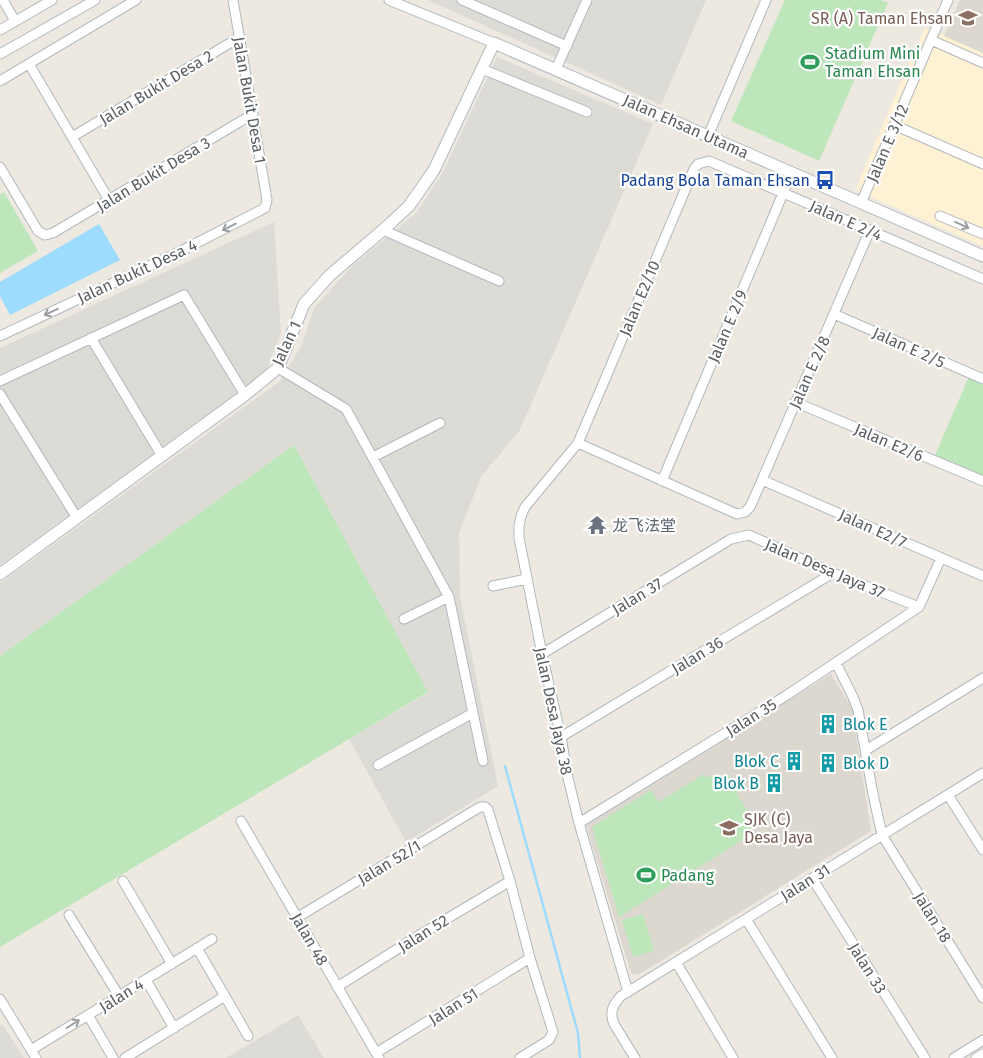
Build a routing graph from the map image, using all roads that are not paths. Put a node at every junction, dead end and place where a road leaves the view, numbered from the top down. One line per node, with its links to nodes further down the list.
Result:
1 (2, 0): 11 (street)
2 (52, 0): 11 (street)
3 (95, 0): 17 (street)
4 (136, 0): 19 (street)
5 (233, 0): 13 (street, Jalan Bukit Desa 1)
6 (389, 0): 15 (street, Jalan Ehsan Utama)
7 (462, 0): 16 (street)
8 (587, 0): 16 (street)
9 (766, 0): 26 (street)
10 (948, 0): 14 (street, Jalan E 3/12)
11 (15, 21): 12 (street)
12 (0, 30)
13 (240, 37): 24 (street, Jalan Bukit Desa 1); 27 (street, Jalan Bukit Desa 2)
14 (931, 40): 18 (street); 25 (street, Jalan E 3/12)
15 (494, 43): 20 (street, Jalan 1); 21 (street, Jalan Ehsan Utama)
16 (567, 46): 21 (street)
17 (0, 54)
18 (983, 63)
19 (29, 64): 22 (street); 27 (street)
20 (482, 70): 23 (street); 38 (street, Jalan 1)
21 (556, 70): 26 (street, Jalan Ehsan Utama)
22 (0, 81)
23 (587, 112)
24 (253, 114): 34 (street, Jalan Bukit Desa 3); 35 (street, Jalan Bukit Desa 1)
25 (894, 126): 29 (street); 36 (street, Jalan E 3/12)
26 (708, 136): 31 (street, Jalan Ehsan Utama)
27 (72, 137): 34 (street)
28 (709, 161): 33 (street, Jalan E 2/4); 54 (street, Jalan E2/10)
29 (983, 164)
30 (0, 168): 32 (street)
31 (792, 172): 33 (street, Jalan E 2/9); 36 (street, Jalan Ehsan Utama)
32 (4, 184): 34 (street, Jalan Bukit Desa 3)
33 (783, 192): 39 (street, Jalan E 2/4); 58 (street, Jalan E 2/9)
34 (109, 200)
35 (268, 200): 45 (street, Jalan Bukit Desa 4, one-way to 45)
36 (861, 203): 41 (street, Jalan Ehsan Utama)
37 (940, 216): 40 (street, one-way to 40)
38 (384, 230): 43 (street); 47 (street, Jalan 1)
39 (870, 230): 42 (street, Jalan E 2/4); 44 (street, Jalan E 2/8)
40 (983, 234)
41 (983, 256)
42 (983, 279)
43 (499, 281)
44 (834, 314): 48 (street, Jalan E 2/5); 52 (street, Jalan E 2/8)
45 (0, 336)
46 (91, 338): 49 (street); 51 (street); 55 (street)
47 (278, 368): 51 (street, Jalan 1); 56 (street)
48 (983, 379)
49 (0, 381)
50 (0, 394): 60 (street)
51 (245, 395): 55 (street, Jalan 1)
52 (795, 402): 57 (street, Jalan E 2/8); 59 (street, Jalan E2/6)
53 (440, 423): 56 (street)
54 (578, 444): 58 (street); 66 (street, Jalan Desa Jaya 38)
55 (162, 456): 60 (street, Jalan 1)
56 (373, 458): 68 (street)
57 (762, 480): 58 (street, Jalan E 2/8); 62 (street, Jalan E2/7)
58 (662, 481)
59 (983, 482)
60 (77, 518): 64 (street, Jalan 1)
61 (731, 539): 63 (street, Jalan Desa Jaya 37); 71 (street, Jalan 37)
62 (941, 558): 65 (street, Jalan E2/7); 69 (street)
63 (833, 573): 69 (street, Jalan Desa Jaya 37); 75 (street, Jalan 36)
64 (0, 574)
65 (983, 576)
66 (527, 579): 67 (street); 71 (street, Jalan Desa Jaya 38)
67 (493, 586)
68 (448, 597): 70 (street); 74 (street)
69 (919, 607): 72 (street, Jalan 35)
70 (404, 619)
71 (542, 654): 75 (street, Jalan Desa Jaya 38)
72 (836, 663): 76 (street, Jalan 18); 82 (street, Jalan 35)
73 (983, 678): 76 (street)
74 (473, 713): 77 (street); 78 (street)
75 (561, 737): 82 (street, Jalan Desa Jaya 38)
76 (866, 750): 83 (street, Jalan 18)
77 (483, 761)
78 (378, 765)
79 (983, 773): 80 (street, Jalan 31)
80 (948, 795): 83 (street, Jalan 31); 84 (street)
81 (241, 821): 89 (street, Jalan 48)
82 (579, 823): 98 (street, Jalan Desa Jaya 38)
83 (882, 835): 85 (street, Jalan 31); 101 (street, Jalan 18)
84 (983, 850)
85 (812, 878): 90 (street, Jalan 31); 116 (street, Jalan 33)
86 (123, 881): 95 (street)
87 (510, 881): 89 (street, Jalan 52/1); 93 (street); 97 (street, Jalan 52)
88 (69, 915): 99 (street)
89 (298, 917): 97 (street, Jalan 48)
90 (746, 919): 94 (street, Jalan 31); 115 (street)
91 (212, 939): 92 (street, Jalan 4)
92 (197, 948): 95 (street, Jalan 4); 100 (street)
93 (530, 958): 109 (street, Jalan 51); 112 (street)
94 (676, 962): 98 (street, Jalan 31); 114 (street)
95 (172, 964): 96 (street, Jalan 4)
96 (146, 980): 99 (street, Jalan 4); 104 (street)
97 (338, 987): 109 (street, Jalan 48)
98 (628, 992): 113 (street)
99 (119, 996): 103 (street, Jalan 4)
100 (225, 996): 104 (street); 105 (street)
101 (983, 998)
102 (0, 999): 107 (street)
103 (88, 1015): 107 (street, Jalan 4, one-way to 103); 110 (street)
104 (174, 1028): 111 (street)
105 (248, 1036)
106 (983, 1040): 117 (street)
107 (34, 1054)
108 (983, 1054): 118 (street)
109 (378, 1056)
110 (113, 1058)
111 (125, 1058)
112 (520, 1058)
113 (635, 1058)
114 (733, 1058)
115 (832, 1058)
116 (925, 1058)
117 (954, 1058)
118 (976, 1058)

